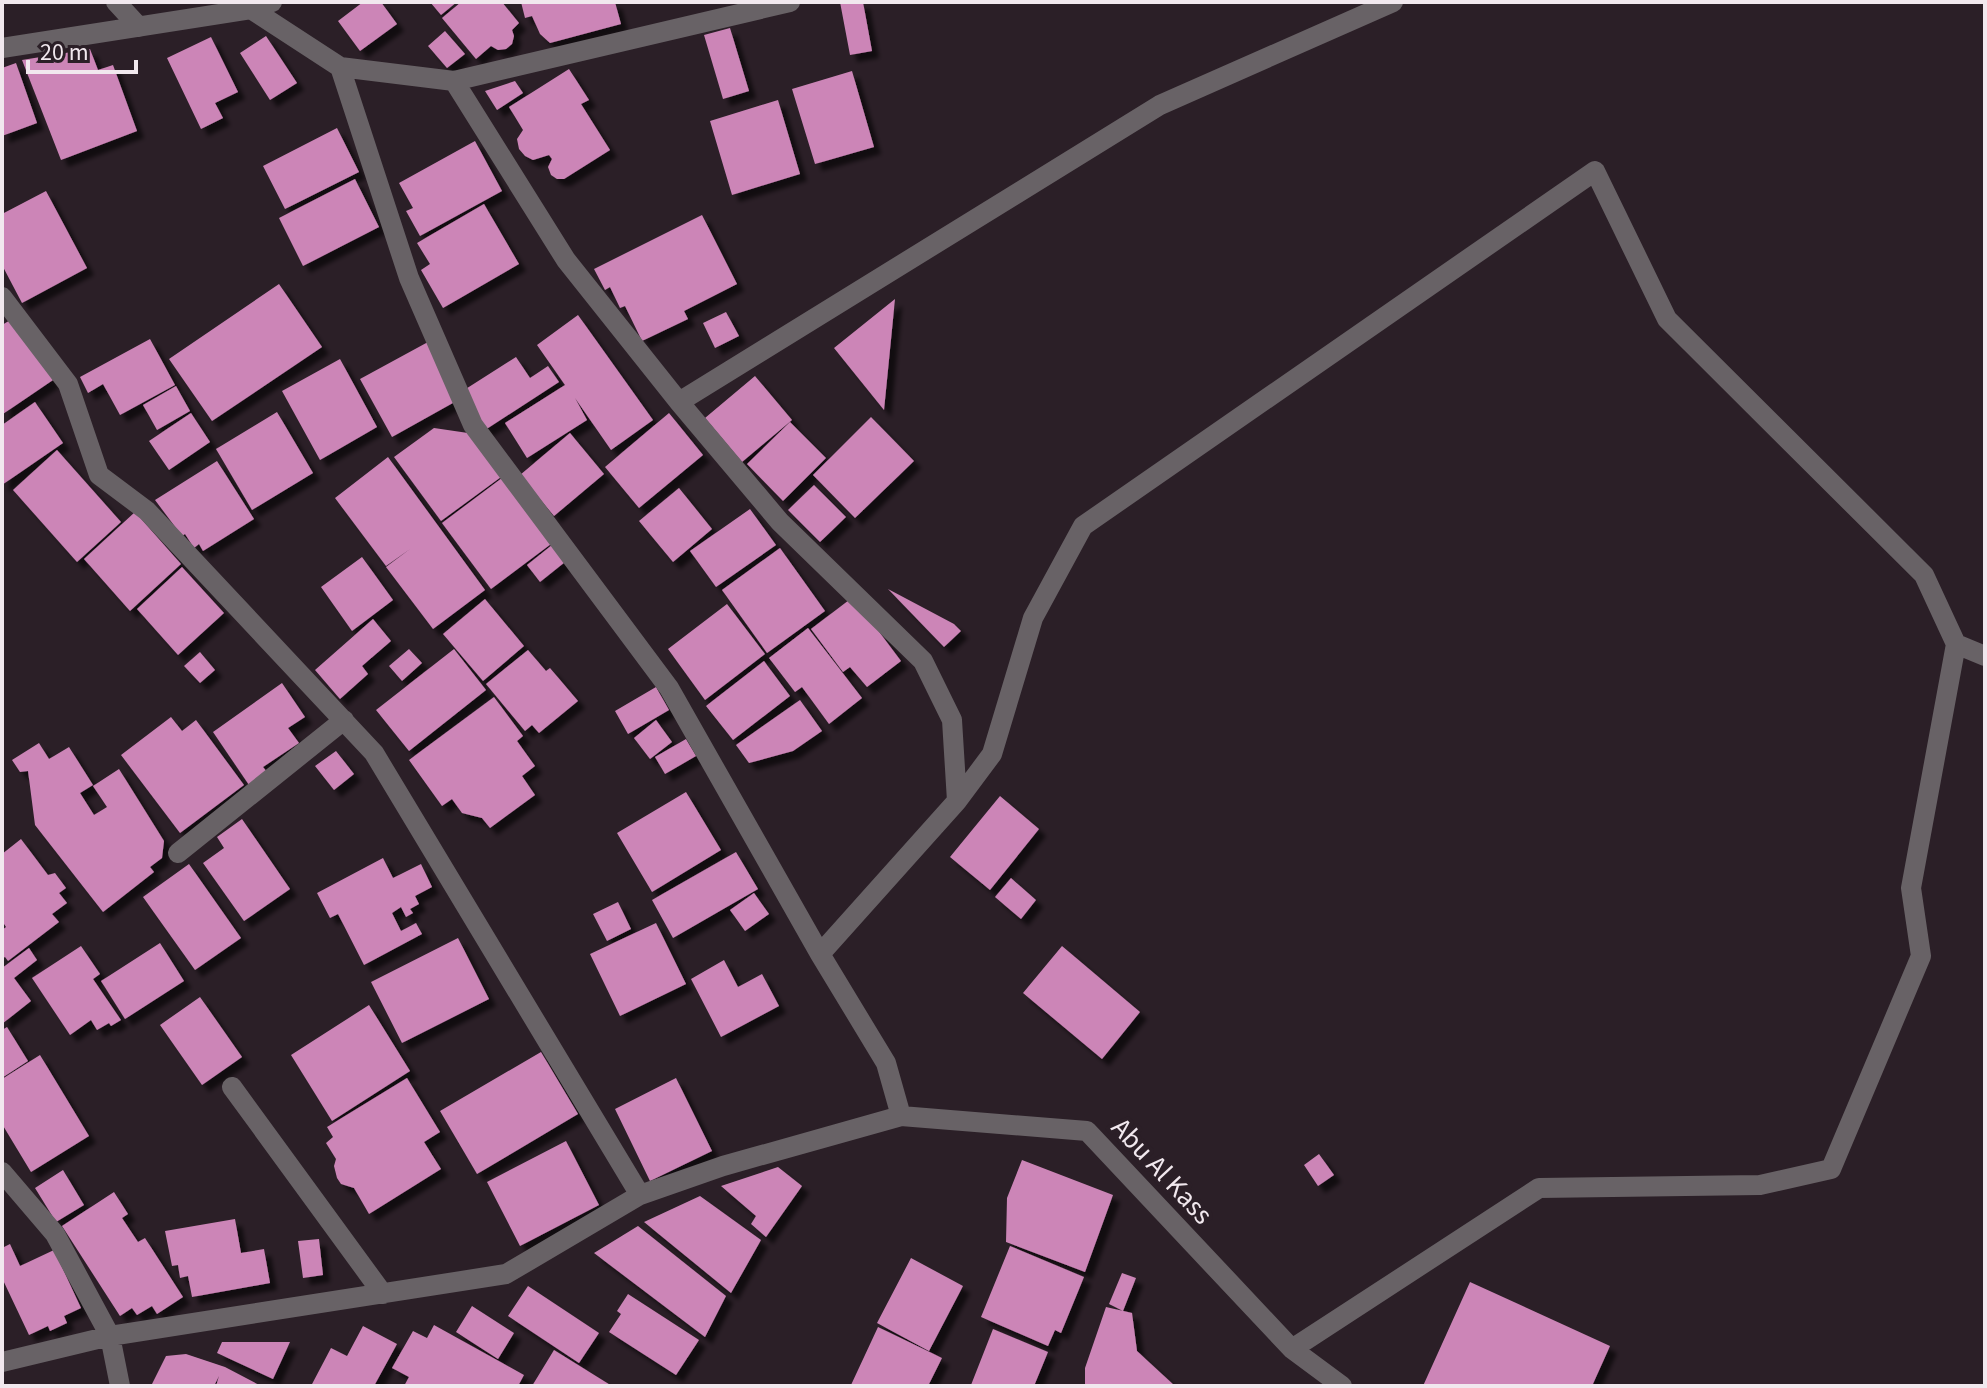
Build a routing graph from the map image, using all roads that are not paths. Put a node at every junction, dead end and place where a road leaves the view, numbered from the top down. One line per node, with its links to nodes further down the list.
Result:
1 (116, 2): 6 (street)
2 (272, 2): 5 (street)
3 (790, 2): 9 (street)
4 (1393, 2): 11 (street)
5 (251, 9): 6 (street); 8 (street)
6 (139, 27): 7 (street)
7 (2, 48)
8 (340, 67): 9 (street); 17 (street)
9 (454, 81): 11 (street)
10 (2, 297): 14 (street)
11 (679, 402): 15 (street)
12 (1956, 644): 13 (street); 15 (street); 24 (street)
13 (1985, 656)
14 (344, 720): 16 (street); 21 (street)
15 (957, 801): 17 (street)
16 (178, 853)
17 (820, 954): 19 (street)
18 (232, 1087): 22 (street)
19 (901, 1116): 21 (street); 24 (street, Abu Al Kass)
20 (2, 1172): 23 (street)
21 (640, 1195): 22 (street)
22 (383, 1294): 23 (street)
23 (110, 1336): 25 (street); 26 (street)
24 (1292, 1349): 27 (street, Abu Al Kass)
25 (2, 1362)
26 (120, 1386)
27 (1342, 1386)

